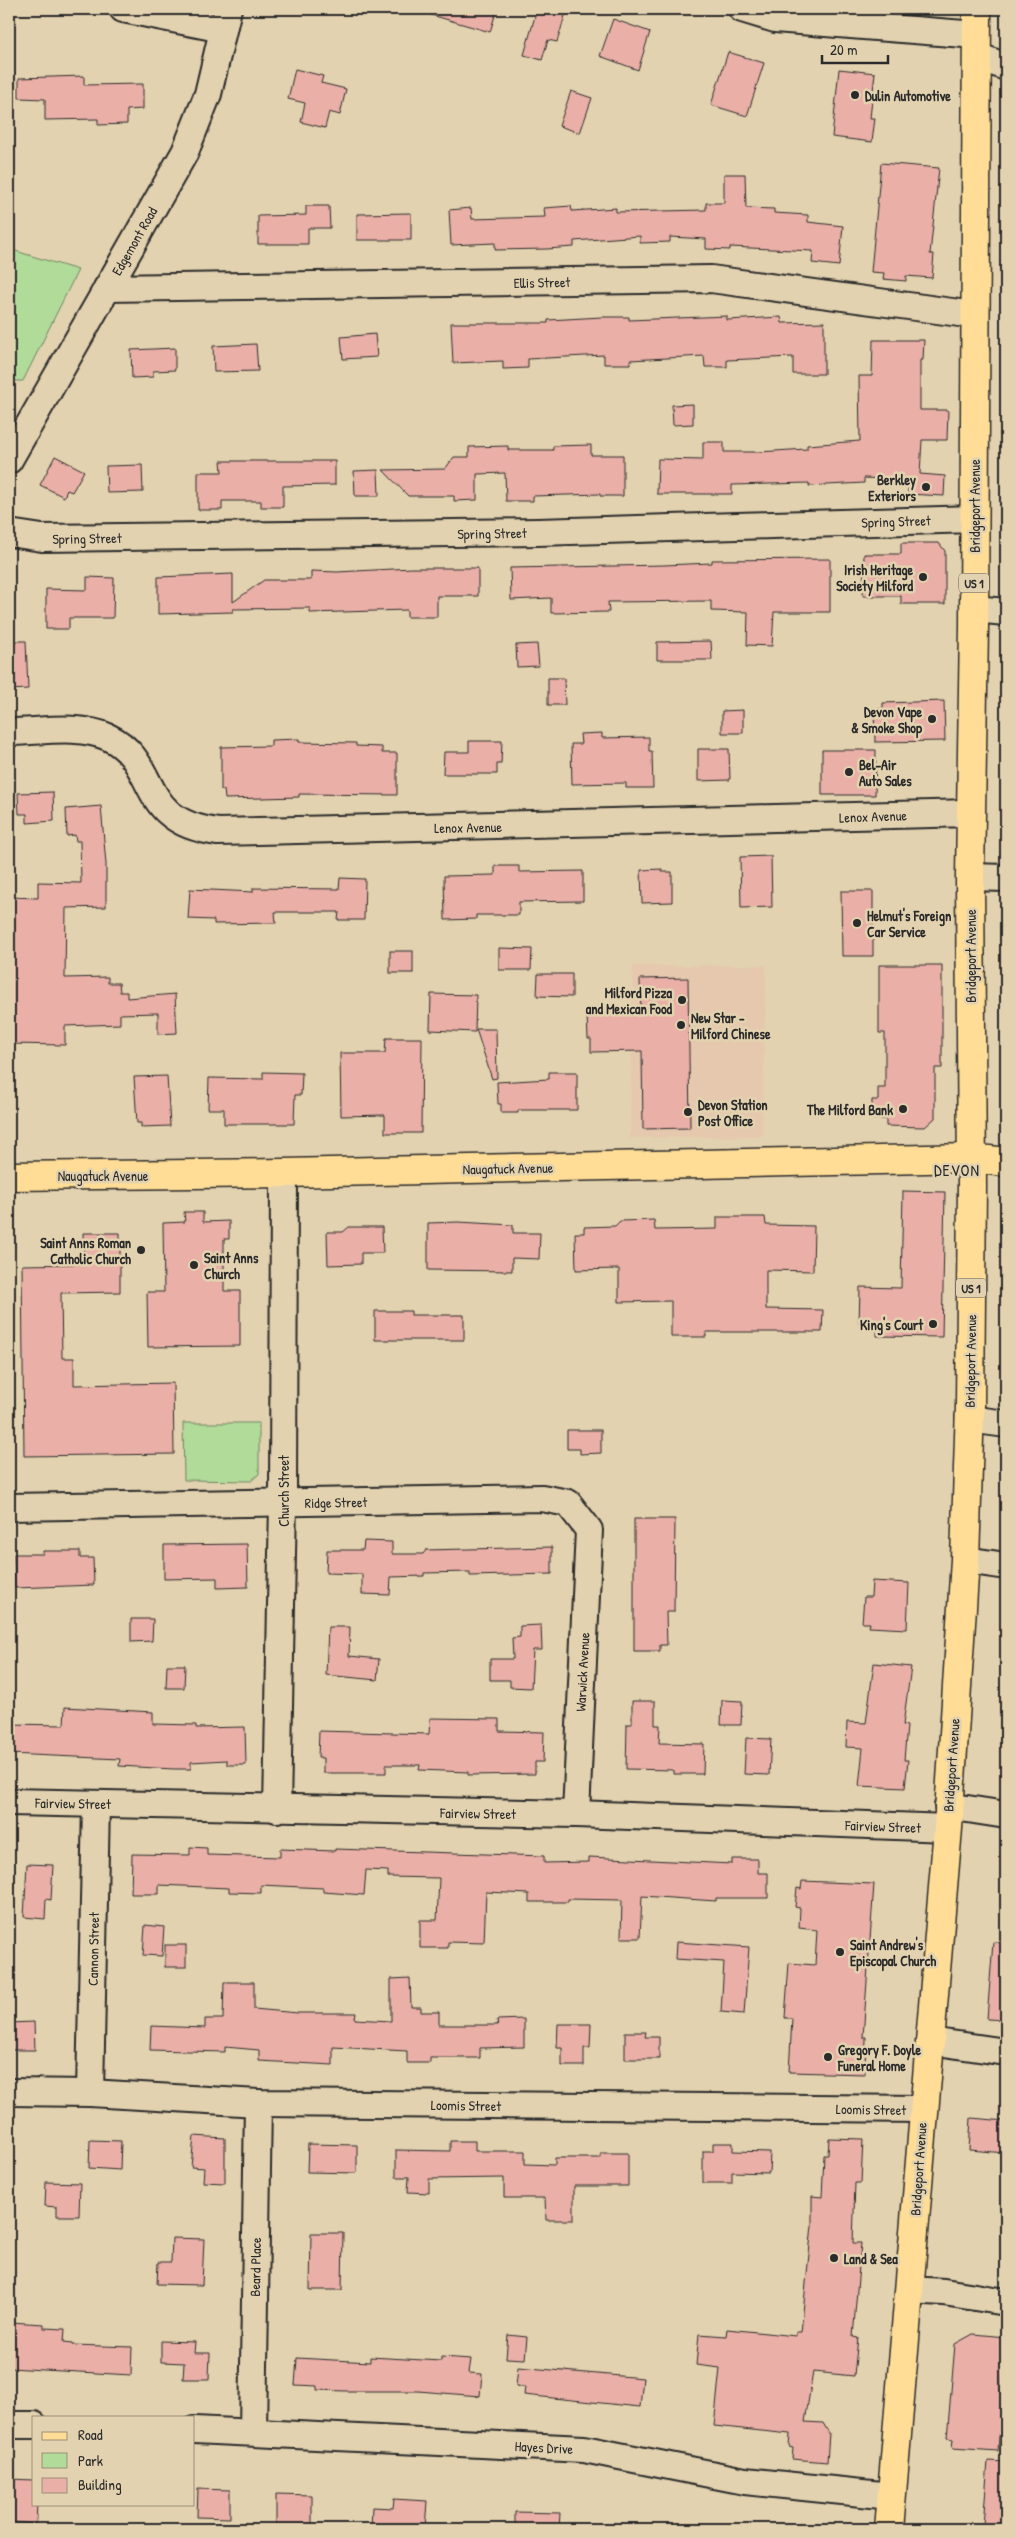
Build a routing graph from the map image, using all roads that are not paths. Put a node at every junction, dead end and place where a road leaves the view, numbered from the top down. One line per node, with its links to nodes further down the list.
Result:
1 (123, 9): 4 (street)
2 (240, 9): 4 (street)
3 (742, 9): 5 (street)
4 (226, 19): 7 (street, Edgemont Road)
5 (977, 33): 6 (street); 8 (main road, Bridgeport Avenue / US 1)
6 (1006, 67)
7 (107, 288): 8 (street, Ellis Street); 9 (street, Edgemont Road)
8 (974, 315): 10 (main road, Bridgeport Avenue / US 1)
9 (9, 460)
10 (975, 519): 11 (street, Spring Street); 12 (main road, Bridgeport Avenue / US 1)
11 (9, 533)
12 (974, 609): 13 (street); 15 (main road, Bridgeport Avenue / US 1)
13 (1006, 612)
14 (9, 732): 15 (street, Lenox Avenue)
15 (971, 813): 16 (main road, Bridgeport Avenue / US 1)
16 (970, 877): 17 (street); 18 (main road, Bridgeport Avenue / US 1)
17 (1006, 878)
18 (972, 1158): 19 (main road, Naugatuck Avenue); 20 (main road, Naugatuck Avenue); 22 (main road, Bridgeport Avenue / US 1)
19 (1006, 1162)
20 (284, 1174): 21 (main road, Naugatuck Avenue); 24 (street, Church Street)
21 (9, 1176)
22 (969, 1419): 23 (street); 27 (main road, Bridgeport Avenue / US 1)
23 (1006, 1424)
24 (283, 1503): 25 (street, Ridge Street); 26 (street, Ridge Street); 31 (street, Church Street)
25 (9, 1508)
26 (589, 1530): 32 (street, Warwick Avenue)
27 (965, 1560): 28 (street); 34 (main road, Bridgeport Avenue / US 1)
28 (1006, 1566)
29 (9, 1802): 30 (street, Fairview Street)
30 (96, 1804): 31 (street, Fairview Street); 38 (street, Cannon Street)
31 (276, 1809): 32 (street, Fairview Street)
32 (576, 1814): 34 (street, Fairview Street)
33 (1006, 1815): 34 (street, Fairview Street)
34 (948, 1817): 35 (main road, Bridgeport Avenue / US 1)
35 (930, 2041): 36 (street); 40 (main road, Bridgeport Avenue / US 1)
36 (1006, 2052)
37 (9, 2092): 38 (street, Loomis Street)
38 (90, 2094): 39 (street, Loomis Street)
39 (258, 2102): 40 (street, Loomis Street); 46 (street, Beard Place)
40 (923, 2109): 41 (main road, Bridgeport Avenue / US 1)
41 (909, 2290): 42 (street); 47 (main road, Bridgeport Avenue / US 1)
42 (1006, 2302)
43 (9, 2425): 44 (street)
44 (32, 2425)
45 (195, 2430): 46 (street, Hayes Drive)
46 (253, 2432): 47 (street, Hayes Drive)
47 (892, 2496): 48 (main road, Bridgeport Avenue / US 1)
48 (889, 2529)

